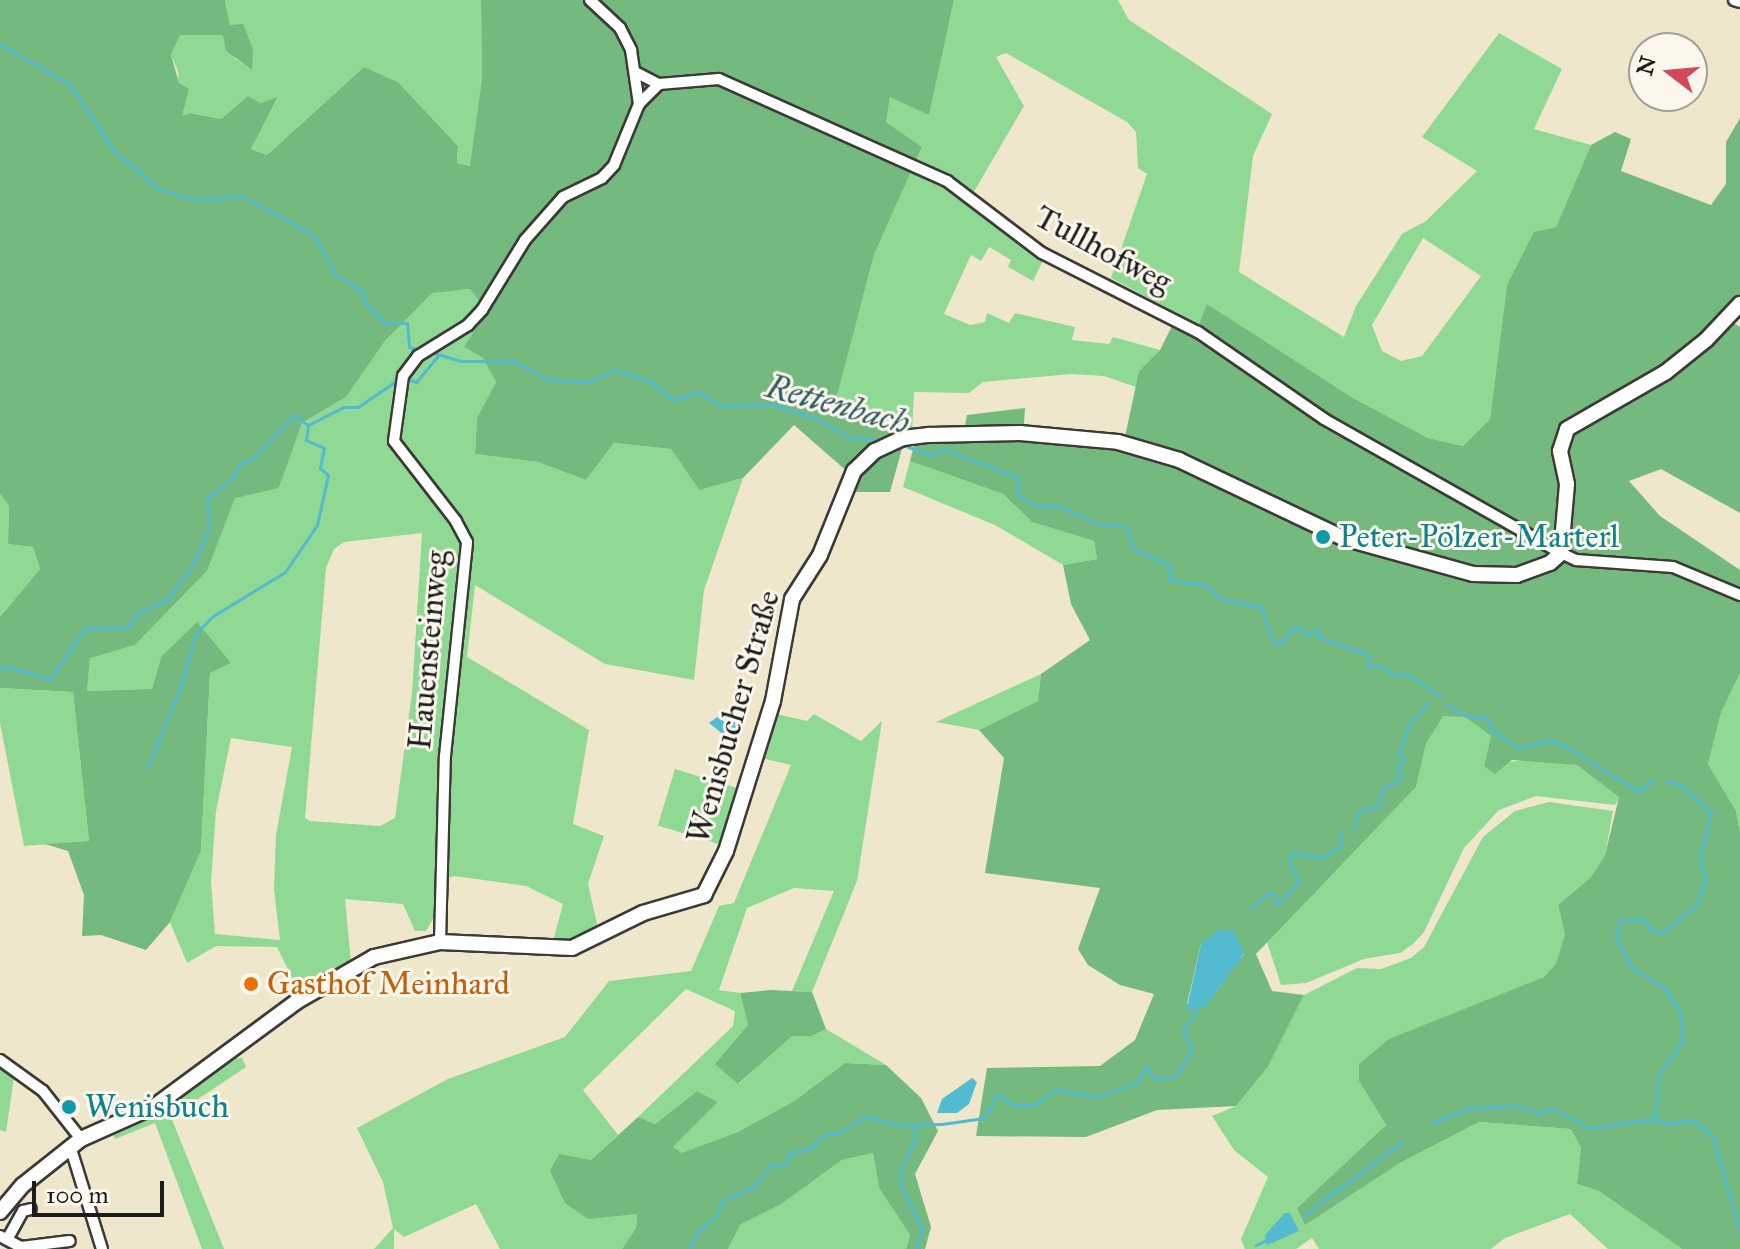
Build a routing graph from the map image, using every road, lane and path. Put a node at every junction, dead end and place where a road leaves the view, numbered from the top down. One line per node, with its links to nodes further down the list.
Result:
1 (590, 0): 2 (street)
2 (637, 73): 3 (street); 4 (street, Hauensteinweg)
3 (659, 84): 4 (street, Hauensteinweg); 6 (street, Tullhofweg)
4 (639, 104): 8 (street, Hauensteinweg)
5 (1740, 304): 6 (street)
6 (1561, 553): 7 (street, Tullhofweg); 8 (street, Wenisbucher Straße)
7 (1740, 595)
8 (440, 942): 10 (street, Wenisbucher Straße)
9 (0, 1060): 10 (street)
10 (76, 1144): 12 (street, Wenisbucher Straße); 15 (street)
11 (31, 1209): 13 (street)
12 (0, 1212)
13 (4, 1237): 14 (street)
14 (70, 1241)
15 (102, 1249)

